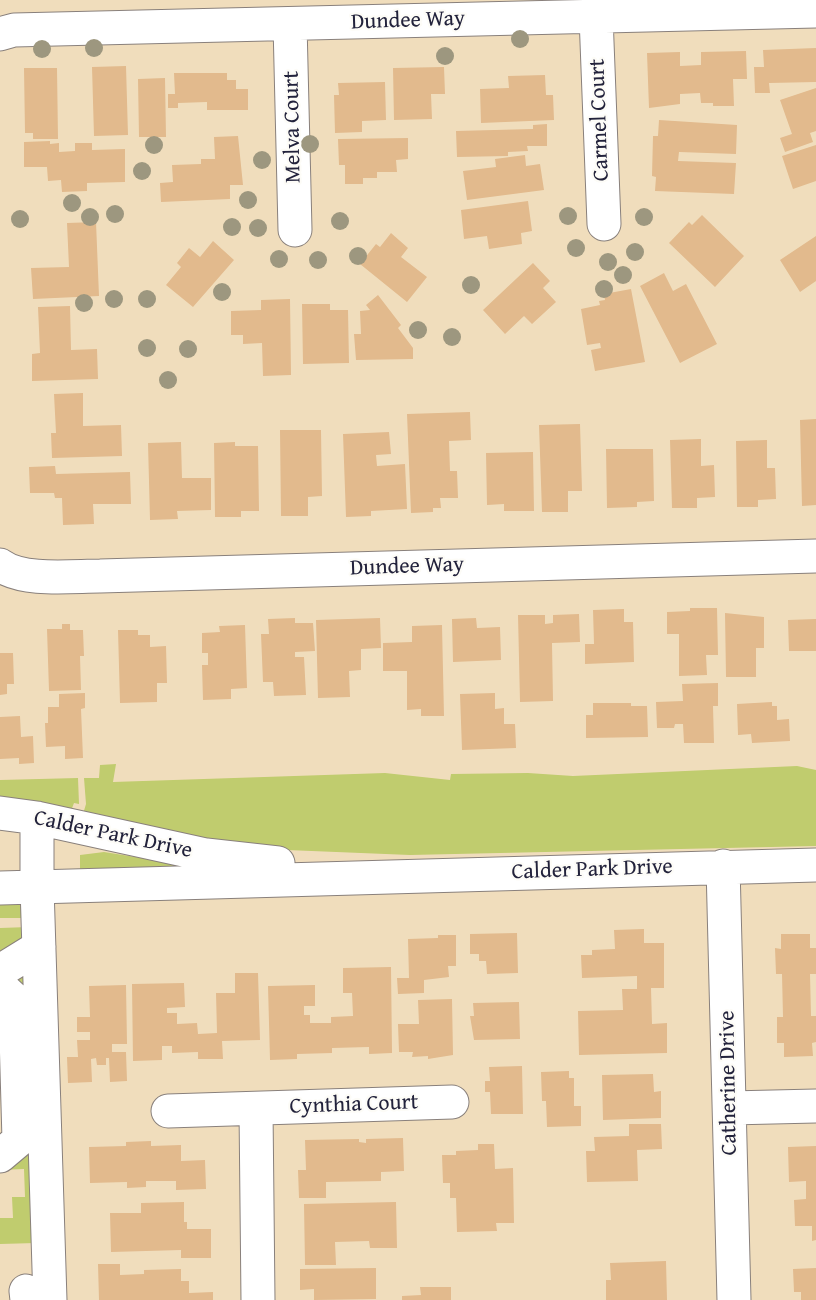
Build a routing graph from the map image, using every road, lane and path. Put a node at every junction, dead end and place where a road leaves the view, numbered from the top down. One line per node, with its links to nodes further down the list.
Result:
1 (816, 11): 2 (street, Dundee Way)
2 (596, 16): 3 (street, Dundee Way); 5 (street, Carmel Court)
3 (290, 24): 4 (street, Dundee Way); 6 (street, Melva Court)
4 (0, 34)
5 (604, 224)
6 (295, 230)
7 (816, 556): 8 (street, Dundee Way)
8 (0, 566)
9 (0, 813): 10 (street, Calder Park Drive)
10 (37, 818): 13 (street, Calder Park Drive); 14 (street)
11 (816, 865): 12 (street, Calder Park Drive)
12 (723, 866): 13 (street, Calder Park Drive); 22 (street, Catherine Drive)
13 (368, 876): 14 (street, Calder Park Drive)
14 (37, 887): 15 (street, Calder Park Drive); 16 (street)
15 (0, 888)
16 (39, 946): 17 (street); 25 (street)
17 (0, 971)
18 (0, 986): 24 (street)
19 (452, 1102): 21 (street, Cynthia Court)
20 (816, 1106): 22 (street)
21 (256, 1108): 23 (street, Cynthia Court); 26 (street)
22 (730, 1108): 27 (street, Catherine Drive)
23 (168, 1111)
24 (0, 1156)
25 (23, 1297)
26 (258, 1300)
27 (734, 1300)

